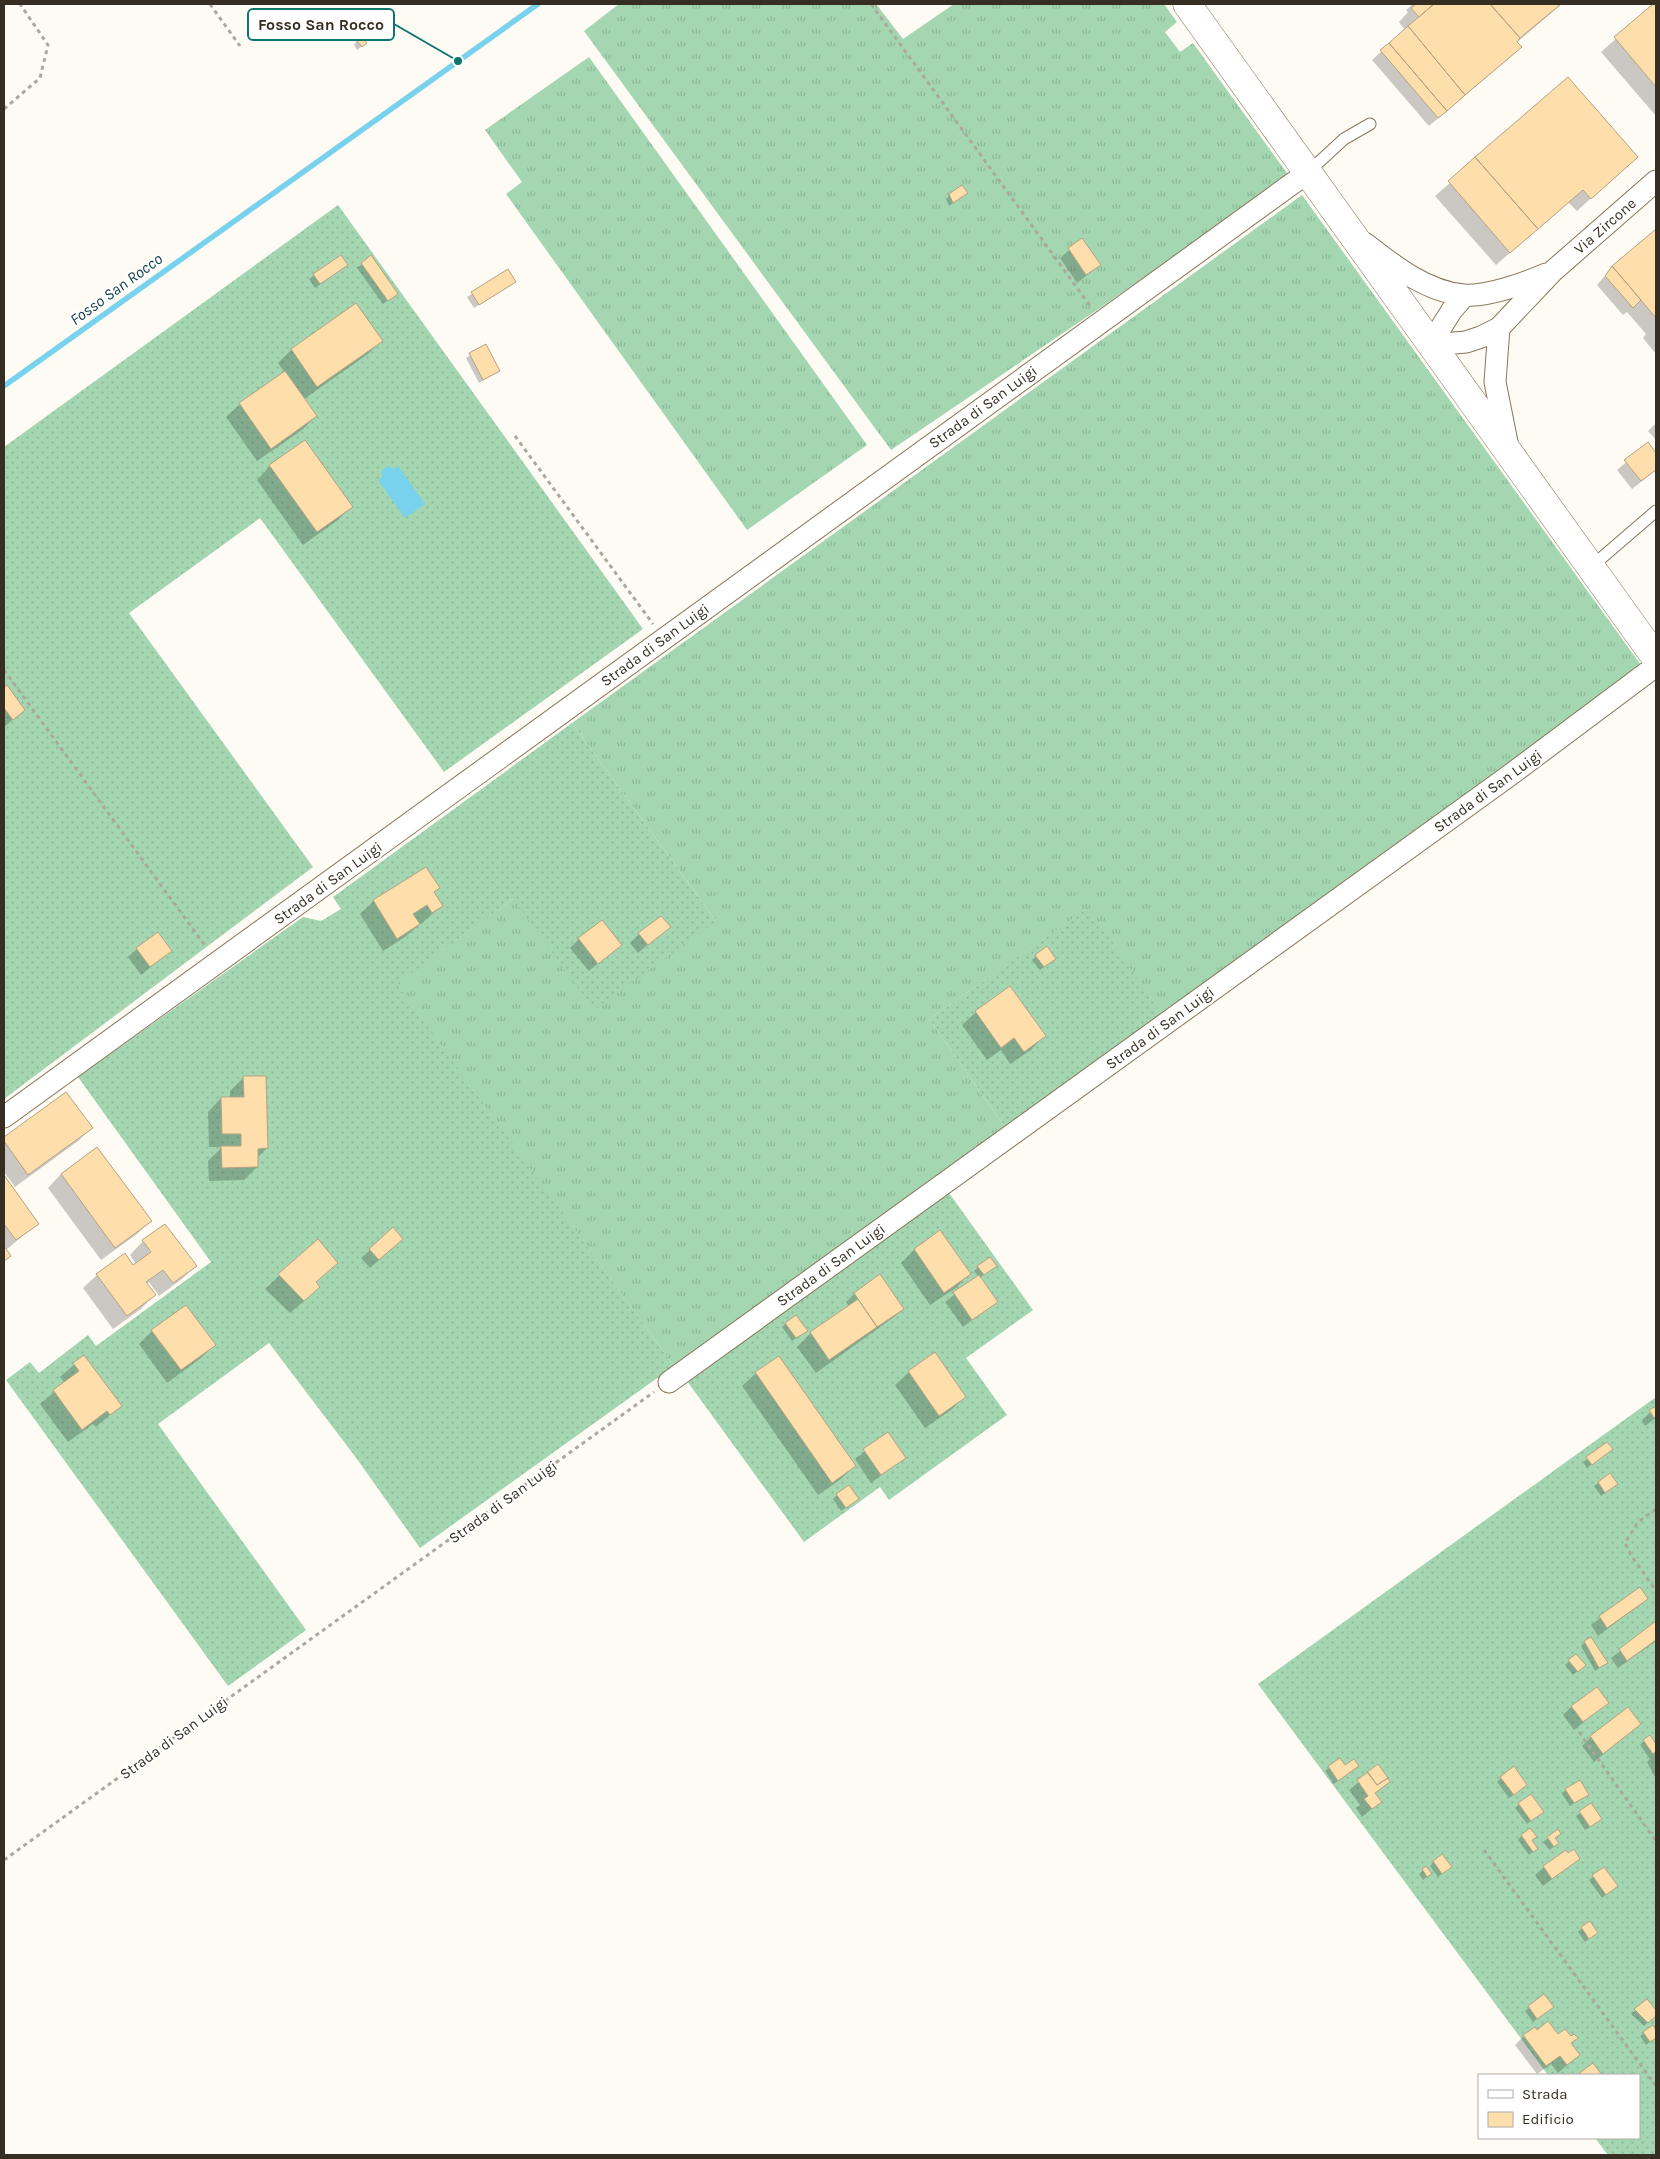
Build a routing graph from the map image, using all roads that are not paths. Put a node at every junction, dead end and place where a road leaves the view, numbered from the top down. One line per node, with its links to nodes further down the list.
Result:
1 (1187, 4): 3 (main road)
2 (1370, 124): 3 (lane)
3 (1307, 173): 5 (main road); 15 (street, Strada di San Luigi)
4 (1656, 181): 6 (street, Via Zircone)
5 (1350, 232): 7 (street, Via Zircone); 9 (main road)
6 (1553, 270): 7 (street, Via Zircone); 8 (street, Via Zircone)
7 (1465, 295): 9 (street)
8 (1498, 328): 9 (street, Via Zircone); 10 (street)
9 (1430, 345): 10 (main road)
10 (1508, 450): 12 (main road)
11 (1656, 511): 12 (lane)
12 (1591, 567): 13 (main road)
13 (1656, 658)
14 (1656, 666): 16 (street, Strada di San Luigi)
15 (4, 1117)
16 (668, 1382)

